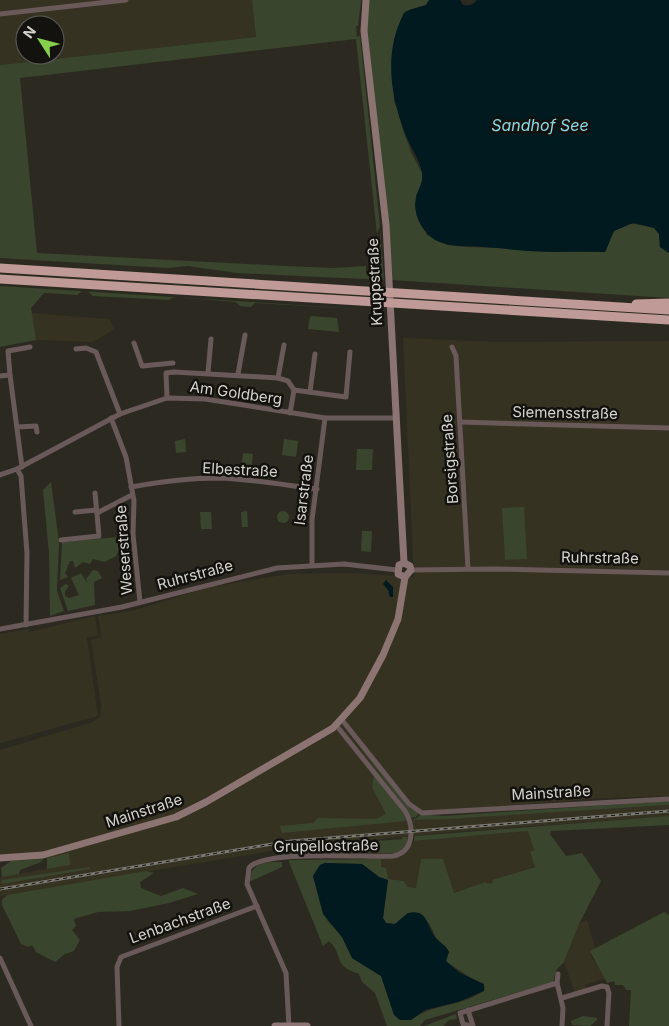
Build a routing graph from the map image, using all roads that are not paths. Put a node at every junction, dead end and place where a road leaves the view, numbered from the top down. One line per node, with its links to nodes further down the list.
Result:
1 (126, 0): 3 (street)
2 (366, 0): 32 (street, Kruppstraße)
3 (0, 14)
4 (0, 268): 7 (highway)
5 (0, 279): 9 (highway)
6 (669, 303): 7 (highway)
7 (624, 308): 8 (highway)
8 (669, 310)
9 (669, 320)
10 (246, 335): 21 (street)
11 (211, 339): 20 (street)
12 (134, 343): 19 (street)
13 (284, 345): 24 (street)
14 (30, 347): 22 (street)
15 (452, 347): 33 (street, Borsigstraße)
16 (76, 349): 29 (street)
17 (350, 352): 26 (street)
18 (315, 354): 26 (street)
19 (174, 372): 20 (street); 27 (street)
20 (208, 373): 21 (street)
21 (238, 374): 24 (street)
22 (10, 375): 23 (street); 34 (street)
23 (0, 376)
24 (278, 378): 25 (street)
25 (294, 390): 26 (street); 28 (street)
26 (310, 392)
27 (167, 398): 28 (street, Am Goldberg); 29 (street, Am Goldberg)
28 (290, 413): 31 (street, Am Goldberg)
29 (120, 414): 30 (street, Am Goldberg)
30 (111, 418): 37 (street, Am Goldberg); 39 (street, Weserstraße)
31 (325, 418): 32 (street, Am Goldberg); 40 (street, Isarstraße)
32 (396, 418): 46 (street, Kruppstraße)
33 (460, 422): 35 (street, Siemensstraße); 48 (street, Borsigstraße)
34 (17, 427): 36 (street); 37 (street)
35 (669, 428)
36 (37, 432)
37 (19, 468): 38 (street, Am Goldberg); 54 (street)
38 (0, 476)
39 (131, 487): 40 (street, Elbestraße); 42 (street, Weserstraße)
40 (317, 489): 47 (street, Isarstraße)
41 (95, 493): 44 (street, Weserstraße)
42 (132, 496): 44 (street, Weserstraße); 53 (street, Weserstraße)
43 (75, 512): 44 (street, Weserstraße)
44 (97, 512): 45 (street, Weserstraße)
45 (61, 540)
46 (404, 563): 49 (street); 50 (street)
47 (312, 564): 49 (street, Ruhrstraße); 53 (street, Ruhrstraße)
48 (468, 569): 50 (street, Ruhrstraße); 51 (street, Ruhrstraße)
49 (397, 570): 52 (street)
50 (411, 570): 52 (street)
51 (669, 573)
52 (405, 577): 56 (street)
53 (140, 602): 54 (street, Ruhrstraße)
54 (26, 626): 55 (street, Ruhrstraße)
55 (0, 629)
56 (339, 722): 57 (street, Mainstraße); 58 (street); 60 (street, Mainstraße)
57 (352, 732): 58 (street); 59 (street, Mainstraße)
58 (352, 744): 61 (street, Grupellostraße)
59 (669, 799)
60 (0, 858)
61 (257, 906): 68 (street, Lenbachstraße); 70 (street, Grupellostraße)
62 (0, 958): 67 (street)
63 (558, 974): 64 (street)
64 (557, 983): 65 (street); 66 (street)
65 (562, 998): 74 (street); 75 (street)
66 (468, 1010): 73 (street); 73 (street)
67 (31, 1026)
68 (119, 1026)
69 (275, 1026): 70 (street)
70 (288, 1026): 71 (street)
71 (294, 1026): 72 (street)
72 (307, 1026)
73 (472, 1026)
74 (562, 1026)
75 (607, 1026)

